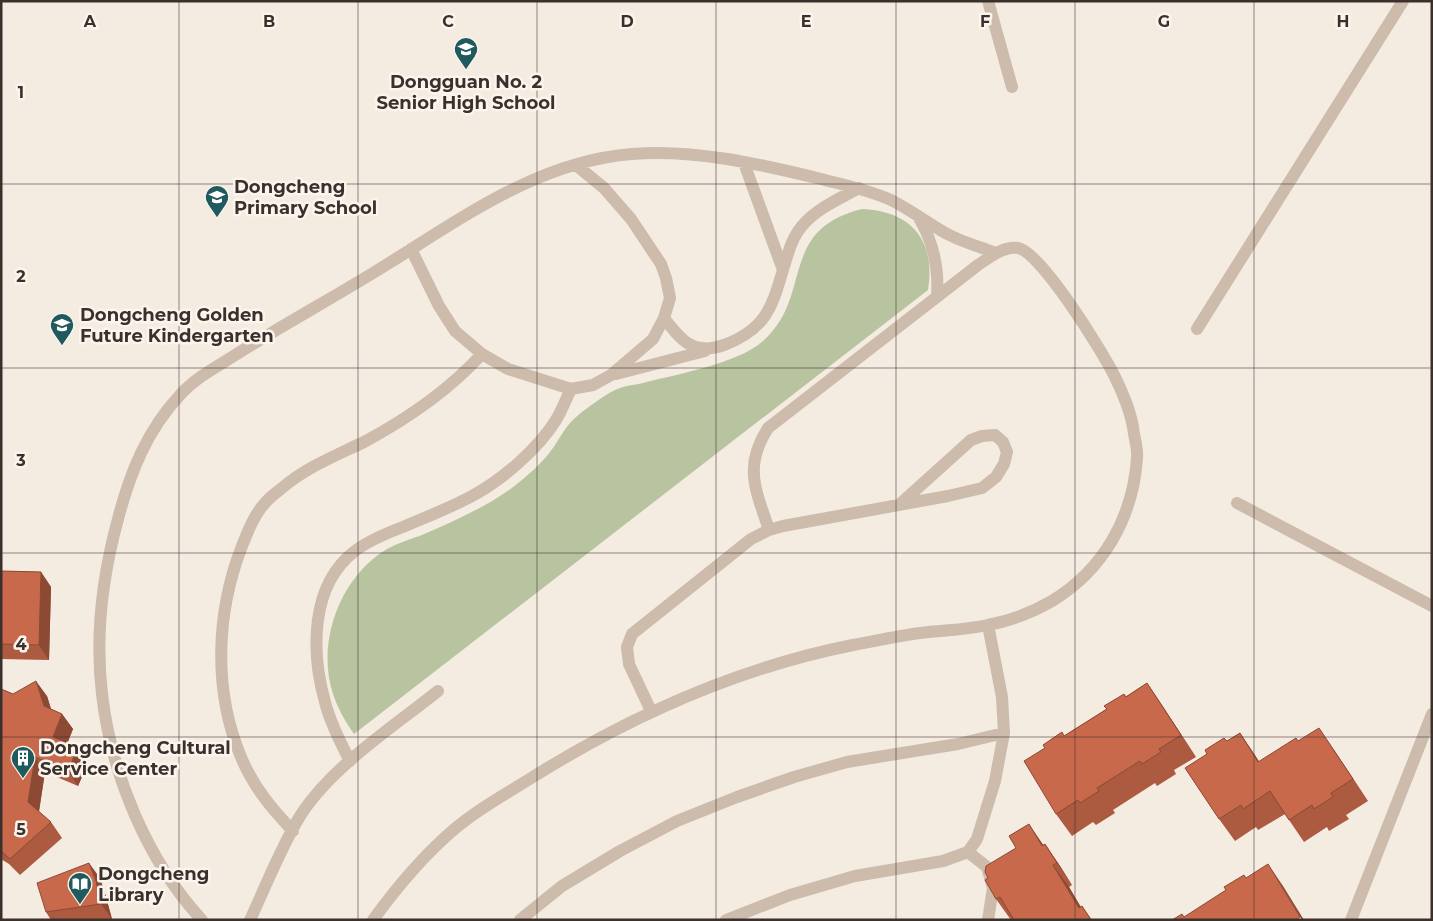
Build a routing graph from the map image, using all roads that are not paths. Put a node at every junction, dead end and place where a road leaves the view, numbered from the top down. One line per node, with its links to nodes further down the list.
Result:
1 (988, 1): 3 (street)
2 (1403, 1): 13 (street)
3 (1012, 87)
4 (744, 163): 5 (street); 6 (street); 10 (street)
5 (576, 165): 8 (street); 12 (street)
6 (858, 188): 7 (street); 10 (street)
7 (918, 216): 9 (street); 11 (street)
8 (411, 249): 15 (street); 30 (street)
9 (996, 253): 11 (street); 22 (street)
10 (783, 270): 14 (street)
11 (937, 297): 20 (street)
12 (664, 318): 14 (street); 16 (street)
13 (1197, 329)
14 (716, 348): 16 (street)
15 (482, 354): 17 (street); 28 (street)
16 (611, 376): 17 (street)
17 (571, 389): 27 (street)
18 (1238, 503): 21 (street)
19 (899, 505): 19 (street); 20 (street)
20 (769, 530): 24 (street)
21 (1432, 606)
22 (988, 626): 24 (street); 26 (street)
23 (438, 692): 27 (street)
24 (651, 711): 32 (street)
25 (1432, 714): 36 (street)
26 (1004, 733): 29 (street); 33 (street)
27 (350, 761): 28 (street)
28 (292, 830): 31 (street)
29 (968, 852): 34 (street); 35 (street)
30 (202, 920)
31 (250, 920)
32 (373, 920)
33 (520, 920)
34 (726, 920)
35 (988, 920)
36 (1352, 920)

